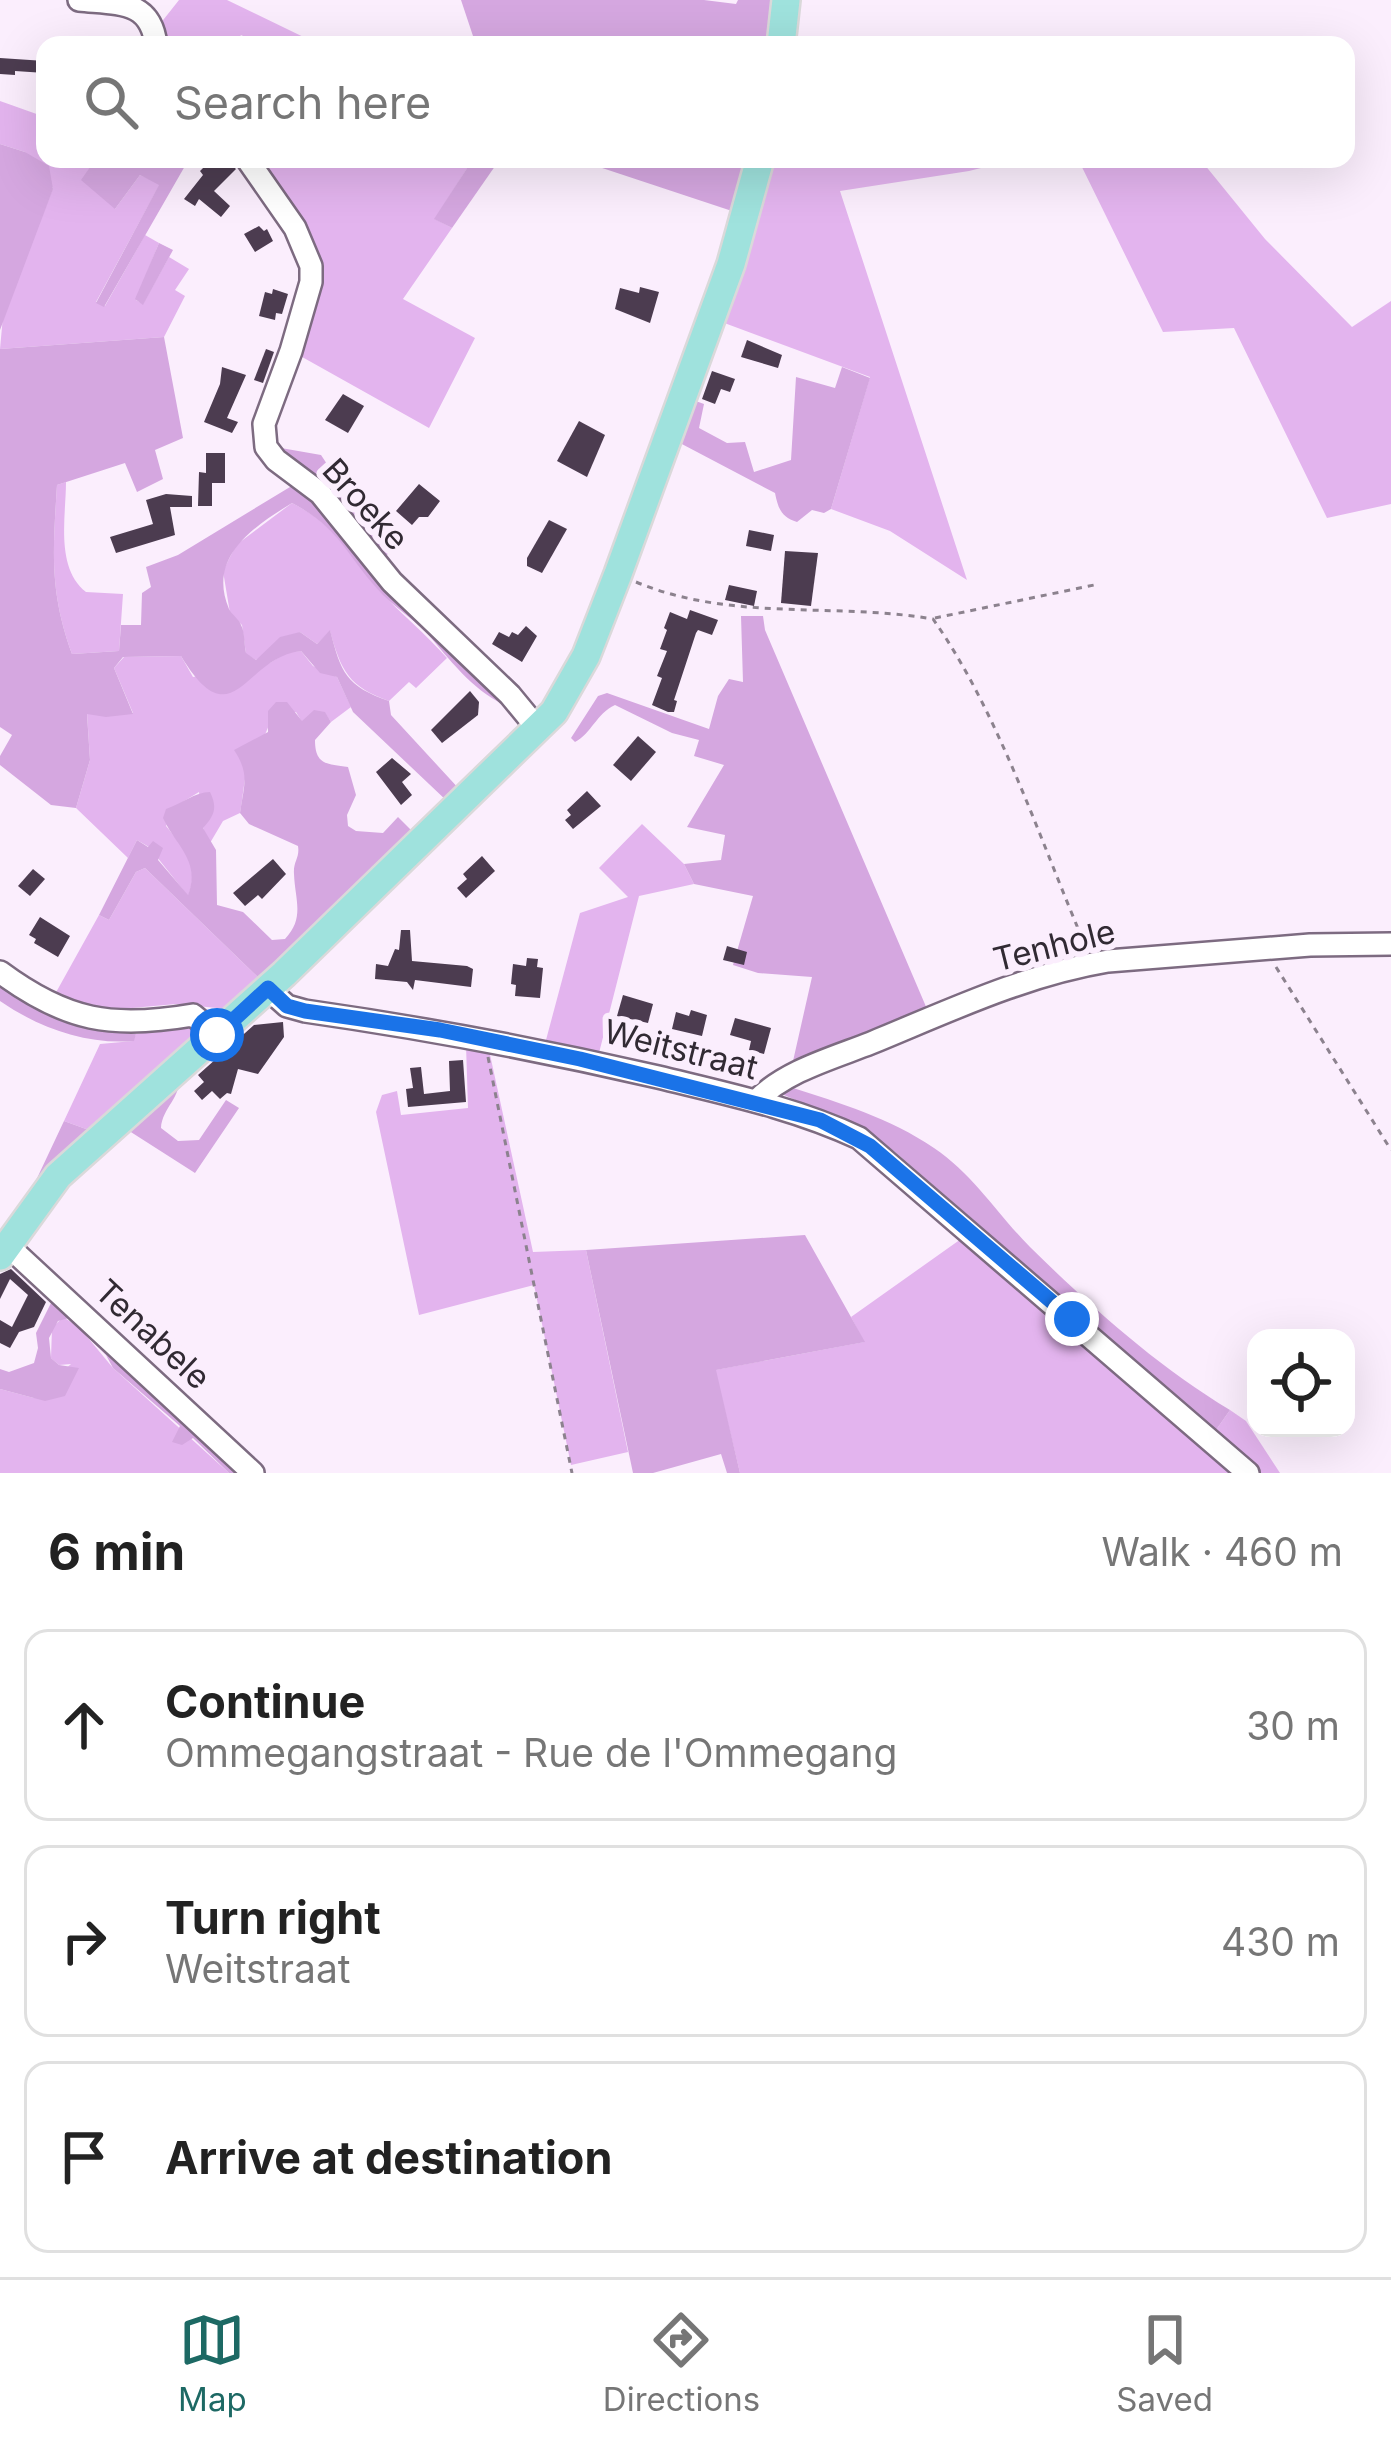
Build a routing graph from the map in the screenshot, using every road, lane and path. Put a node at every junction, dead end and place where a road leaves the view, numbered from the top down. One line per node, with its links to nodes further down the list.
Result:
1 (79, 0): 3 (street)
2 (786, 0): 4 (main road)
3 (155, 36)
4 (782, 36)
5 (253, 168): 10 (street, Broeke)
6 (757, 168): 7 (main road)
7 (618, 574): 9 (path); 10 (main road)
8 (1100, 584): 9 (path)
9 (933, 619): 13 (path)
10 (538, 729): 15 (main road)
11 (1391, 944): 12 (street, Tenhole)
12 (1267, 949): 13 (street, Tenhole); 19 (path)
13 (1092, 963): 18 (street, Tenhole)
14 (0, 972): 16 (street)
15 (268, 988): 16 (main road); 17 (street, Weitstraat)
16 (217, 1035): 20 (main road)
17 (484, 1039): 18 (street, Weitstraat); 22 (path)
18 (756, 1101): 23 (street, Weitstraat)
19 (1391, 1150)
20 (3, 1250): 21 (street, Tenabele)
21 (253, 1473)
22 (572, 1473)
23 (1248, 1473)

